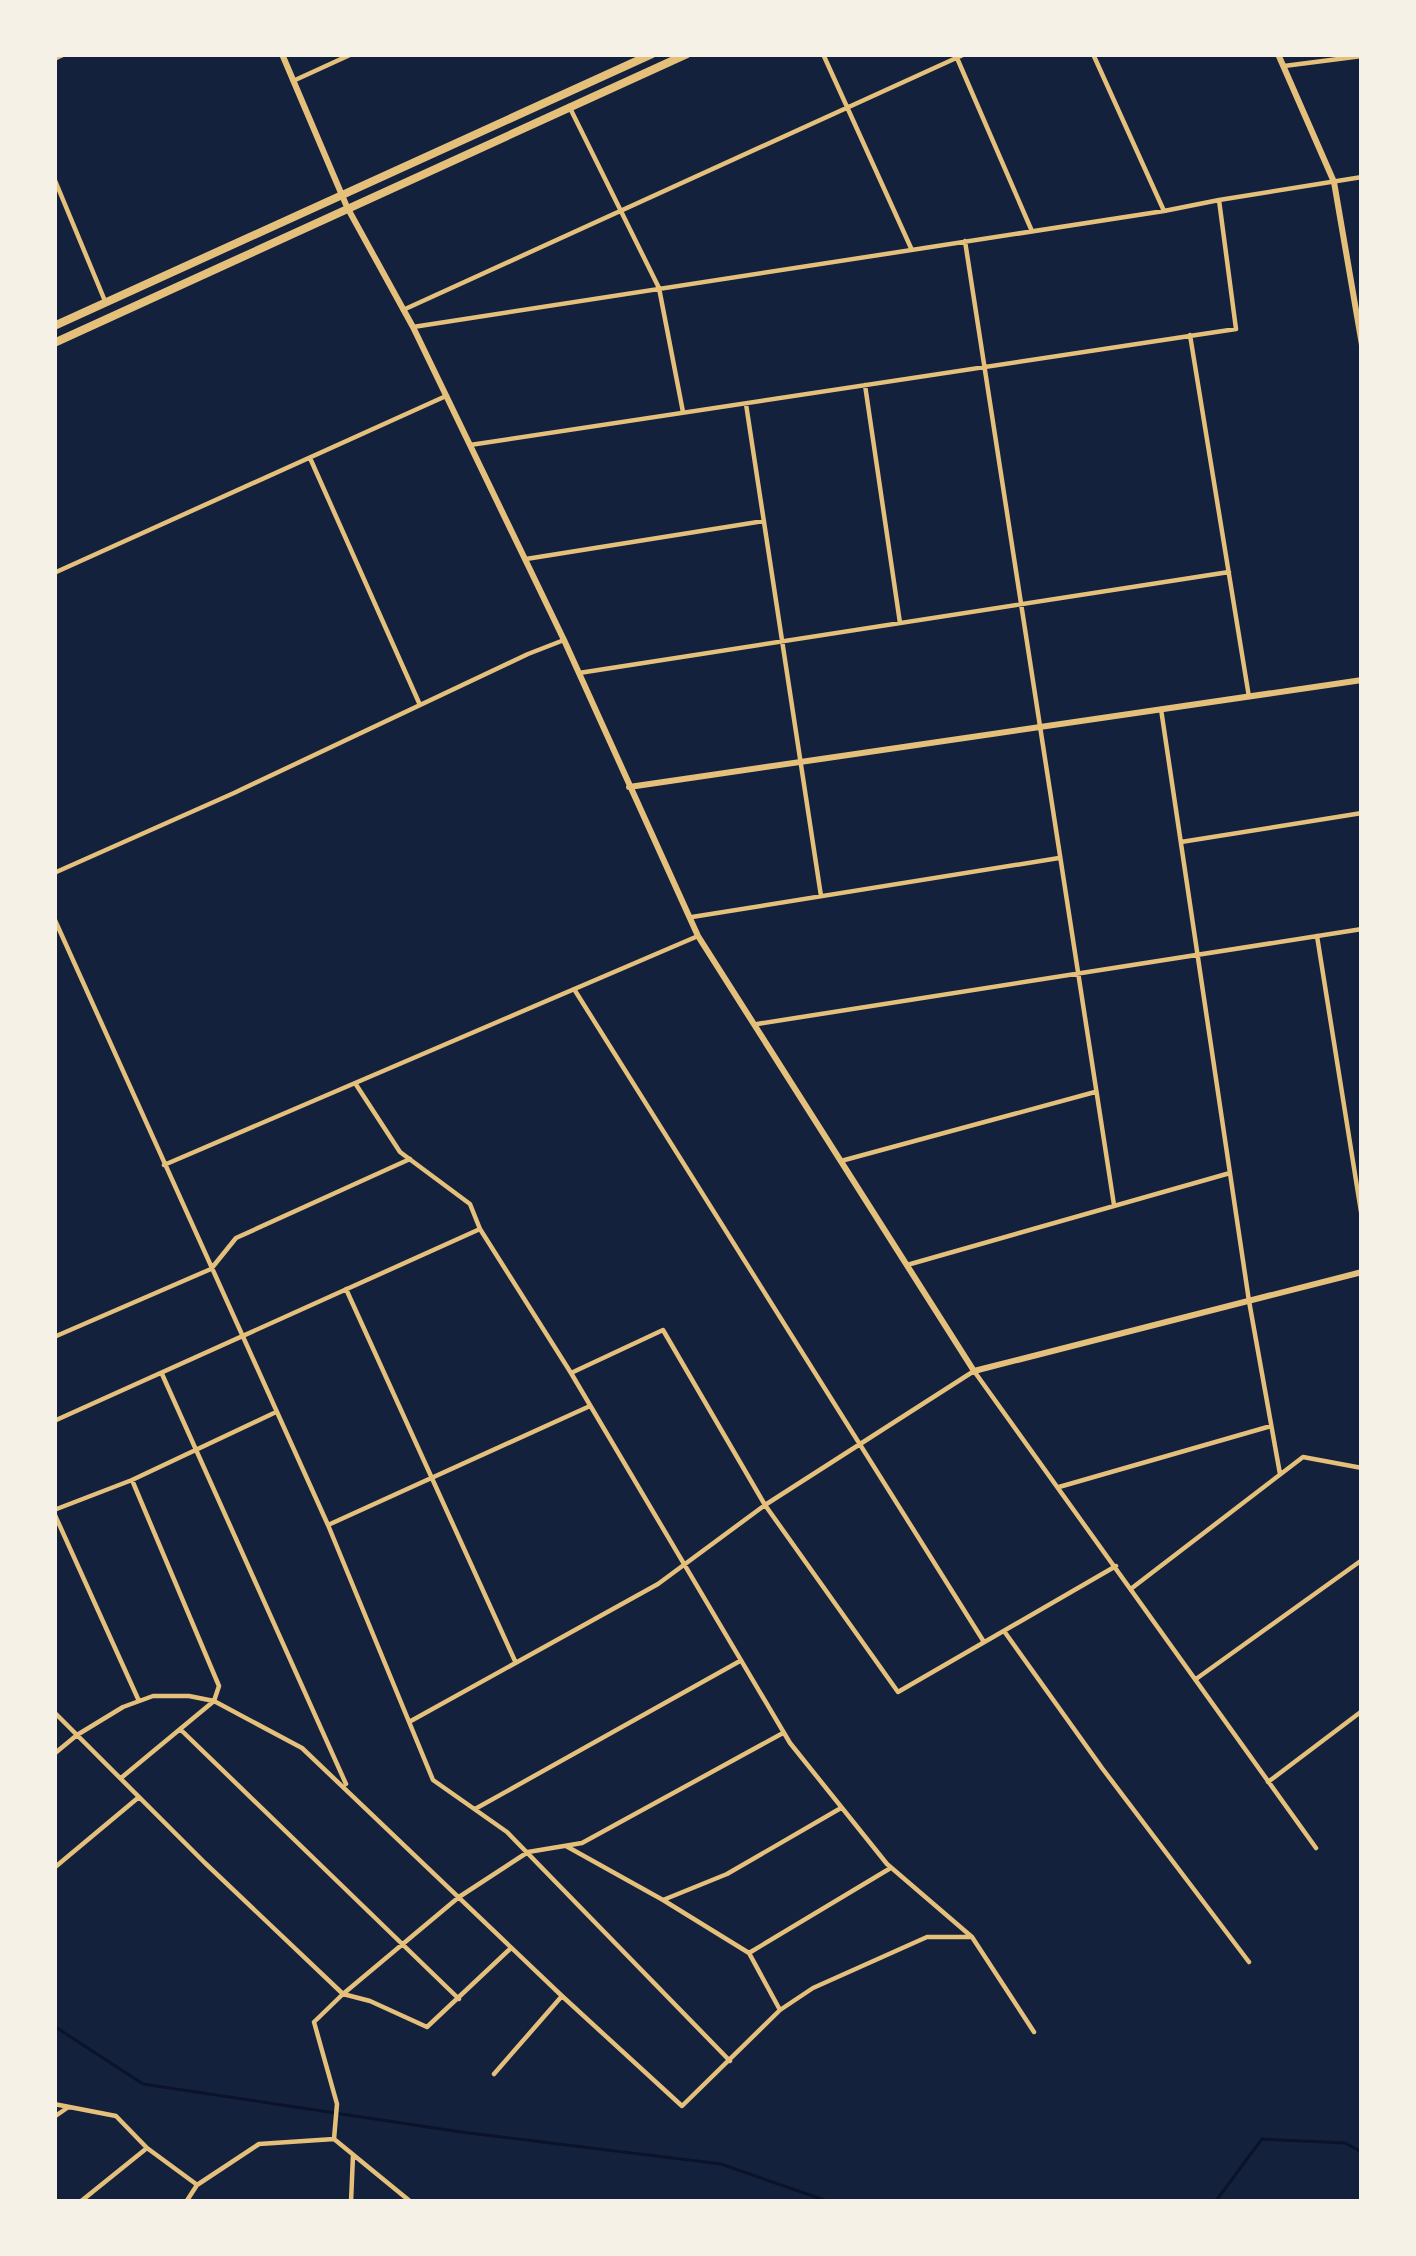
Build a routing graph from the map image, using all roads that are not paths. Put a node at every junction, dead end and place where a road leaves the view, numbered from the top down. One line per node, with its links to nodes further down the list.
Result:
1 (65, 54): 12 (street)
2 (282, 54): 14 (street)
3 (352, 54): 14 (street)
4 (652, 54): 20 (main road)
5 (687, 54): 15 (main road)
6 (823, 54): 16 (street)
7 (965, 54): 11 (street)
8 (1093, 54): 24 (street)
9 (1278, 54): 13 (street)
10 (1362, 56): 13 (street)
11 (957, 58): 16 (street); 25 (street)
12 (54, 59)
13 (1284, 66): 18 (street)
14 (293, 81): 20 (street)
15 (568, 106): 22 (main road); 23 (street)
16 (847, 108): 23 (street); 27 (street)
17 (1362, 177): 18 (street)
18 (1334, 182): 21 (street); 35 (street)
19 (55, 184): 29 (street)
20 (343, 194): 22 (street); 29 (main road)
21 (1220, 200): 24 (street); 33 (street)
22 (347, 207): 30 (street); 34 (main road)
23 (620, 211): 28 (street); 30 (street)
24 (1164, 212): 25 (street)
25 (1032, 231): 26 (street)
26 (965, 241): 27 (street); 36 (street)
27 (911, 248): 28 (street)
28 (658, 288): 32 (street); 40 (street)
29 (106, 303): 31 (main road)
30 (403, 310): 32 (street)
31 (54, 326)
32 (413, 327): 38 (street)
33 (1190, 335): 36 (street); 45 (street)
34 (54, 343)
35 (1362, 345)
36 (984, 367): 37 (street); 47 (street)
37 (865, 385): 39 (street); 48 (street)
38 (446, 396): 41 (street); 42 (street)
39 (746, 403): 40 (street); 43 (street)
40 (683, 412): 41 (street)
41 (470, 445): 44 (street)
42 (310, 457): 46 (street); 54 (street)
43 (764, 521): 44 (street); 50 (street)
44 (525, 559): 49 (street)
45 (1229, 572): 47 (street); 53 (street)
46 (54, 573)
47 (1020, 604): 48 (street); 56 (street)
48 (900, 623): 50 (street)
49 (564, 640): 51 (street); 54 (street)
50 (782, 642): 51 (street); 57 (street)
51 (579, 673): 58 (street)
52 (1362, 680): 53 (street)
53 (1250, 697): 55 (street)
54 (420, 705): 62 (street)
55 (1161, 710): 56 (street); 60 (street)
56 (1039, 727): 57 (street); 61 (street)
57 (800, 762): 58 (street); 63 (street)
58 (629, 787): 64 (street)
59 (1362, 813): 60 (street)
60 (1181, 842): 69 (street)
61 (1059, 858): 63 (street); 70 (street)
62 (54, 873)
63 (820, 896): 64 (street)
64 (689, 917): 67 (street)
65 (54, 918): 77 (street)
66 (1362, 928): 68 (street)
67 (698, 936): 71 (street); 72 (street)
68 (1317, 936): 69 (street); 80 (street)
69 (1198, 954): 70 (street); 78 (street)
70 (1077, 974): 72 (street); 74 (street)
71 (574, 989): 73 (street); 96 (street)
72 (754, 1025): 76 (street)
73 (355, 1083): 75 (street); 77 (street)
74 (1095, 1093): 76 (street); 79 (street)
75 (410, 1159): 81 (street); 83 (street)
76 (841, 1161): 82 (street)
77 (164, 1165): 83 (street)
78 (1230, 1173): 79 (street); 86 (street)
79 (1114, 1205): 82 (street)
80 (1362, 1218)
81 (480, 1229): 85 (street); 91 (street)
82 (907, 1264): 89 (street)
83 (211, 1268): 87 (street); 88 (street)
84 (1362, 1273): 86 (street)
85 (346, 1289): 87 (street); 100 (street)
86 (1249, 1301): 89 (street); 95 (street)
87 (241, 1336): 90 (street); 93 (street)
88 (54, 1337)
89 (974, 1371): 96 (street); 102 (street)
90 (162, 1373): 94 (street); 97 (street)
91 (571, 1373): 92 (street); 103 (street)
92 (590, 1406): 100 (street); 107 (street)
93 (276, 1412): 97 (street); 105 (street)
94 (54, 1421)
95 (1271, 1426): 99 (street); 102 (street)
96 (860, 1445): 103 (street); 111 (street)
97 (196, 1451): 101 (street); 126 (street)
98 (1362, 1468): 99 (street)
99 (1280, 1474): 109 (street)
100 (432, 1478): 105 (street); 113 (street)
101 (132, 1480): 104 (street); 115 (street)
102 (1059, 1487): 108 (street)
103 (765, 1505): 107 (street); 111 (street)
104 (54, 1512): 116 (street)
105 (328, 1525): 119 (street)
106 (1362, 1560): 114 (street)
107 (683, 1566): 112 (street); 113 (street)
108 (1116, 1566): 109 (street); 110 (street)
109 (1132, 1588): 114 (street)
110 (1004, 1631): 111 (street); 141 (street)
111 (984, 1642)
112 (740, 1661): 121 (street); 129 (street)
113 (516, 1663): 119 (street)
114 (1196, 1679): 125 (street)
115 (214, 1701): 116 (street); 120 (street); 126 (street)
116 (140, 1702): 122 (street)
117 (1362, 1711): 125 (street)
118 (54, 1712): 122 (street)
119 (410, 1723): 129 (street)
120 (180, 1729): 124 (street); 138 (street)
121 (783, 1733): 128 (street); 130 (street)
122 (76, 1735): 123 (street); 124 (street)
123 (54, 1754)
124 (121, 1779): 127 (street)
125 (1268, 1782): 131 (street)
126 (349, 1790): 135 (street)
127 (139, 1797): 133 (street); 142 (street)
128 (842, 1808): 134 (street); 136 (street)
129 (475, 1809): 132 (street)
130 (566, 1846): 132 (street); 136 (street)
131 (1316, 1848)
132 (527, 1852): 135 (street); 147 (street)
133 (54, 1868)
134 (891, 1868): 137 (street); 140 (street)
135 (459, 1897): 138 (street); 139 (street)
136 (663, 1900): 140 (street)
137 (972, 1937): 145 (street); 146 (street)
138 (402, 1945): 142 (street); 144 (street)
139 (511, 1948): 143 (street); 144 (street)
140 (748, 1953): 145 (street)
141 (1249, 1962)
142 (343, 1994): 144 (street); 152 (street)
143 (562, 1996): 147 (street); 148 (street)
144 (458, 1999)
145 (780, 2010): 147 (street)
146 (1034, 2032)
147 (730, 2061)
148 (494, 2074)
149 (54, 2104): 150 (street)
150 (67, 2108): 151 (street); 153 (street)
151 (54, 2117)
152 (334, 2139): 154 (street); 155 (street)
153 (147, 2148): 155 (street); 156 (street)
154 (353, 2155): 158 (street); 159 (street)
155 (197, 2185): 157 (street)
156 (80, 2202)
157 (186, 2202)
158 (351, 2202)
159 (411, 2202)

